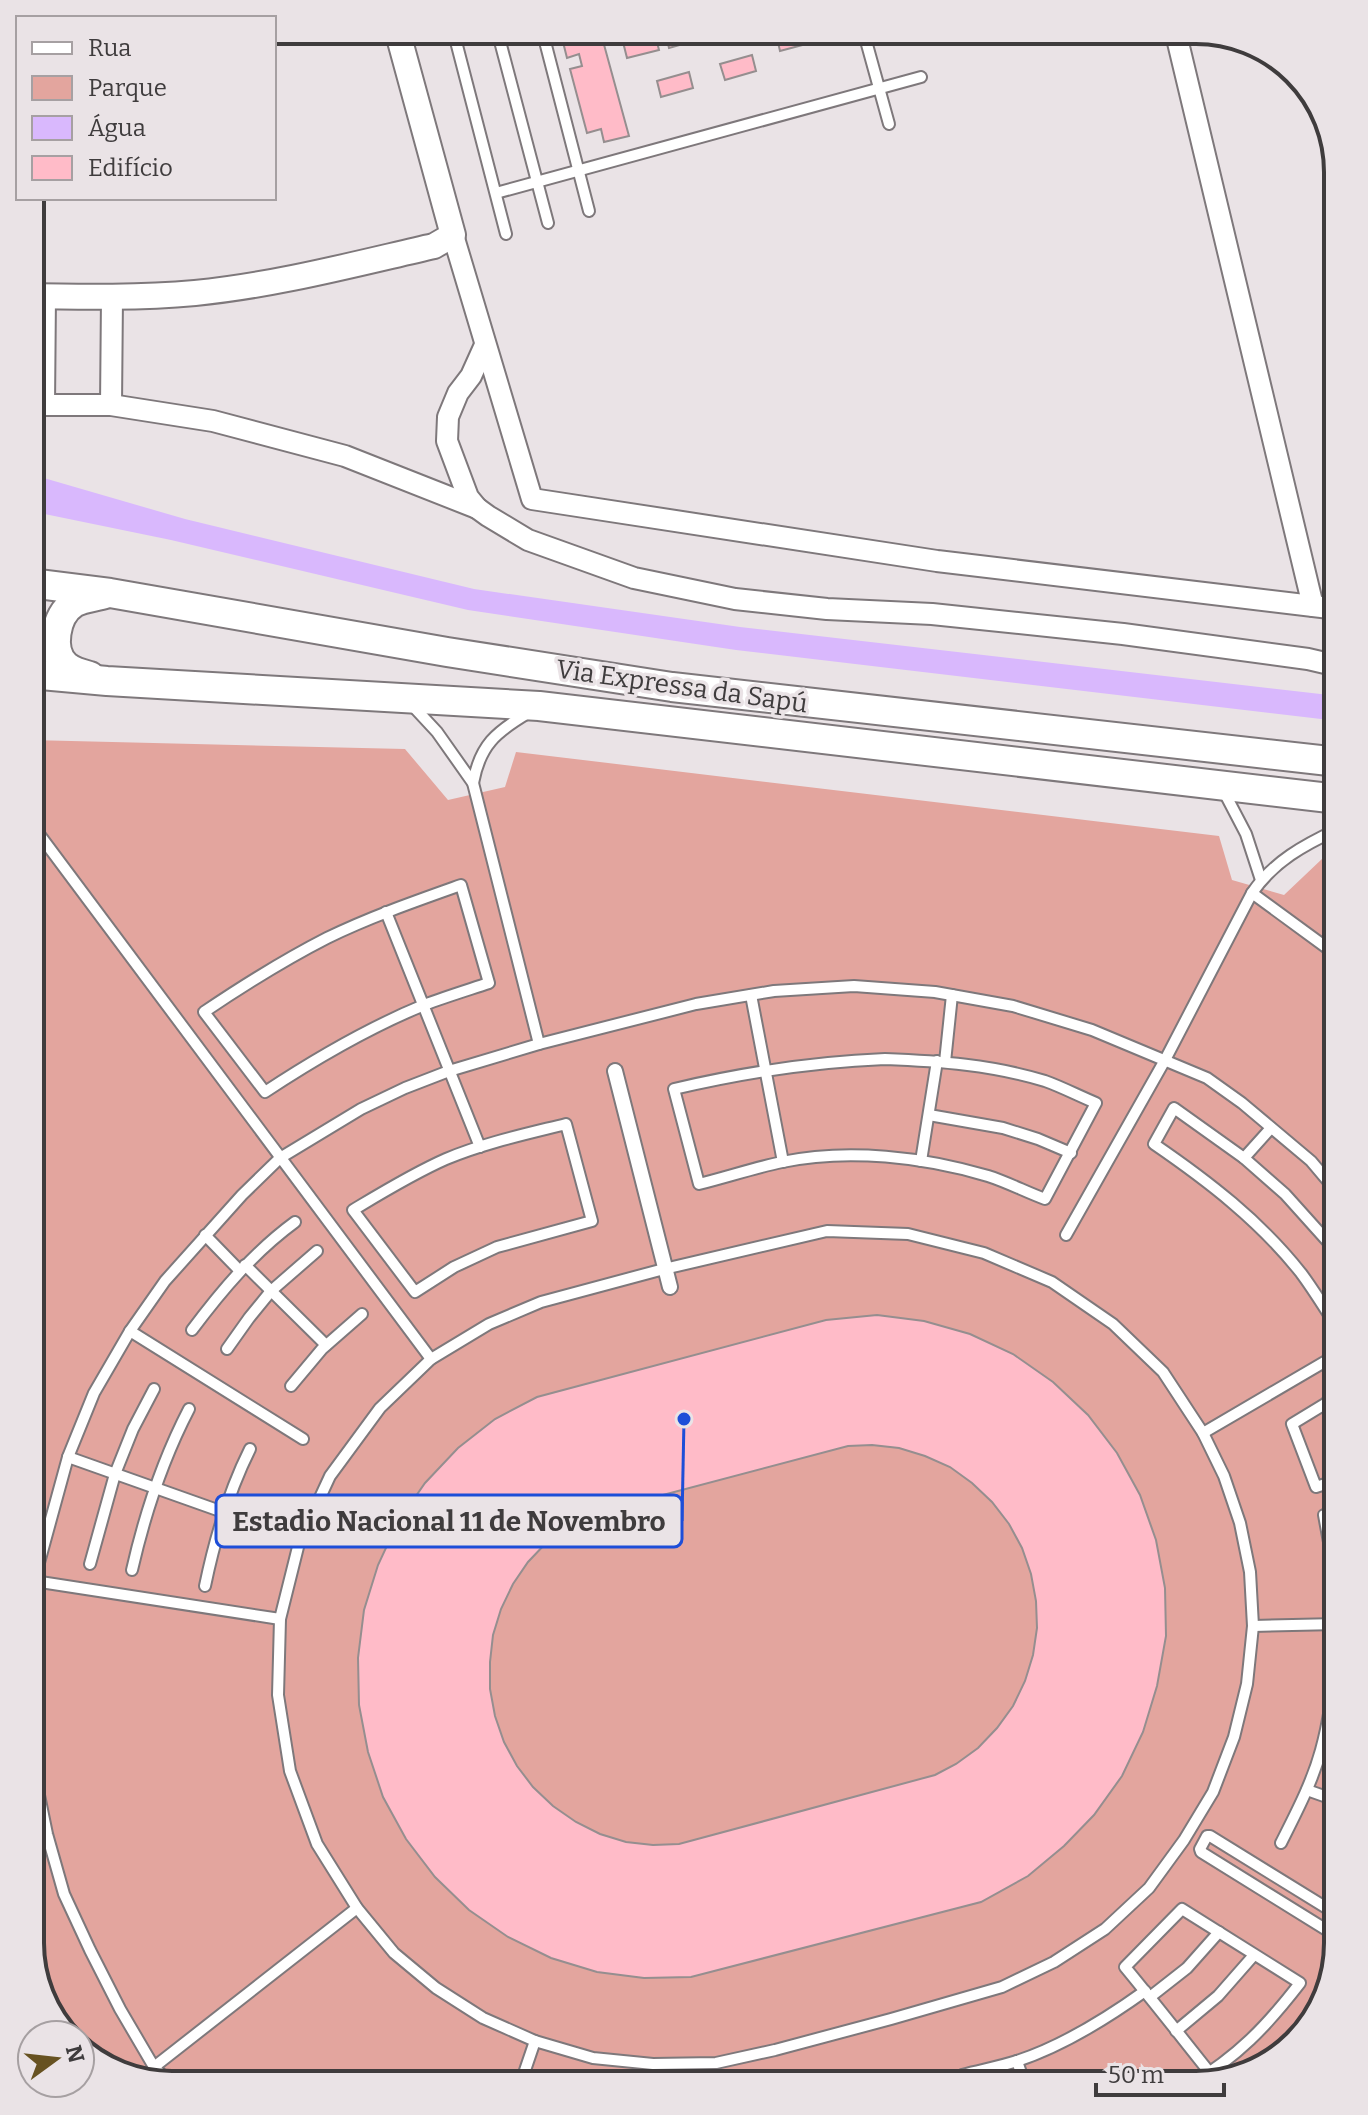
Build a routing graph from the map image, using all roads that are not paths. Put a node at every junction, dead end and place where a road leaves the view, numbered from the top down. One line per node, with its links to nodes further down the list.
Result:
1 (401, 44): 16 (street)
2 (457, 44): 12 (lane)
3 (501, 44): 11 (lane)
4 (546, 44): 10 (lane)
5 (867, 44): 8 (lane)
6 (1178, 44): 25 (street)
7 (921, 77): 8 (lane)
8 (879, 88): 9 (lane); 10 (lane)
9 (889, 124)
10 (579, 170): 11 (lane); 13 (lane)
11 (537, 182): 12 (lane); 14 (lane)
12 (496, 193): 15 (lane)
13 (589, 211)
14 (548, 223)
15 (506, 234)
16 (453, 235): 18 (street); 19 (street)
17 (44, 296): 18 (street)
18 (112, 297): 21 (street)
19 (485, 345): 22 (street); 25 (street)
20 (44, 405): 21 (street)
21 (111, 405): 22 (street)
22 (477, 508): 27 (street)
23 (44, 585): 24 (main road, Via Expressa da Sapú)
24 (110, 593): 29 (main road); 32 (main road, Via Expressa da Sapú)
25 (1313, 606): 26 (street)
26 (1324, 607)
27 (1324, 663)
28 (44, 675): 29 (main road, Via Expressa da Sapú)
29 (107, 681): 30 (main road, Via Expressa da Sapú)
30 (404, 697): 31 (main road, Via Expressa da Sapú); 33 (lane)
31 (539, 706): 33 (lane); 34 (main road, Via Expressa da Sapú)
32 (1324, 760)
33 (473, 783): 45 (lane)
34 (1221, 786): 35 (main road, Via Expressa da Sapú); 38 (lane)
35 (1324, 797)
36 (1324, 835): 38 (lane)
37 (44, 841): 55 (lane)
38 (1261, 880): 39 (lane)
39 (1252, 893): 41 (lane); 46 (lane)
40 (386, 912): 44 (lane); 44 (lane); 44 (lane)
41 (1324, 946)
42 (751, 995): 43 (lane); 45 (lane); 48 (lane)
43 (952, 995): 46 (lane); 47 (lane)
44 (423, 1005): 49 (lane)
45 (539, 1044): 49 (lane)
46 (1165, 1060): 52 (lane); 63 (lane)
47 (941, 1061): 48 (lane); 51 (lane); 54 (lane)
48 (766, 1070): 58 (lane); 58 (lane)
49 (449, 1071): 53 (lane); 55 (lane)
50 (615, 1071): 66 (street)
51 (929, 1115): 54 (lane); 57 (lane)
52 (1271, 1128): 56 (lane); 59 (lane)
53 (480, 1147): 53 (lane)
54 (1071, 1153): 57 (lane)
55 (280, 1158): 62 (lane); 75 (lane)
56 (1244, 1158): 61 (lane); 69 (lane)
57 (921, 1161): 58 (lane)
58 (783, 1162)
59 (1324, 1176)
60 (295, 1222): 65 (lane)
61 (1324, 1234)
62 (205, 1235): 65 (lane); 72 (lane)
63 (1066, 1235)
64 (317, 1251): 68 (lane)
65 (242, 1268): 68 (lane); 71 (lane)
66 (664, 1269): 67 (street); 75 (lane); 81 (lane)
67 (670, 1287)
68 (271, 1291): 73 (lane); 74 (lane)
69 (1324, 1308)
70 (362, 1314): 73 (lane)
71 (192, 1330)
72 (130, 1331): 82 (lane); 84 (lane)
73 (326, 1345): 77 (lane)
74 (227, 1349)
75 (431, 1359): 94 (lane)
76 (1324, 1362): 81 (lane)
77 (291, 1386)
78 (154, 1389): 85 (lane)
79 (1324, 1404): 86 (lane)
80 (189, 1409): 87 (lane)
81 (1203, 1433): 96 (lane)
82 (303, 1439)
83 (250, 1449): 88 (lane)
84 (68, 1457): 85 (lane); 89 (lane)
85 (115, 1474): 87 (lane); 90 (lane)
86 (1324, 1484)
87 (154, 1488): 88 (lane); 91 (lane)
88 (223, 1512): 93 (lane)
89 (44, 1545)
90 (90, 1564)
91 (132, 1570)
92 (44, 1583): 94 (lane)
93 (205, 1586)
94 (280, 1619): 103 (lane)
95 (1324, 1624): 96 (lane)
96 (1253, 1626): 109 (lane)
97 (1324, 1740): 98 (lane)
98 (1307, 1790): 99 (lane); 101 (lane)
99 (1324, 1796)
100 (44, 1820): 111 (lane)
101 (1281, 1843)
102 (1324, 1906): 104 (lane)
103 (357, 1908): 109 (lane); 111 (lane)
104 (1324, 1928)
105 (1219, 1932): 106 (lane); 107 (lane); 107 (lane)
106 (1254, 1955): 108 (lane); 112 (lane)
107 (1148, 1994): 108 (lane); 110 (lane)
108 (1176, 2031): 114 (lane)
109 (535, 2041): 115 (lane)
110 (1017, 2061): 116 (lane); 117 (lane)
111 (154, 2067): 113 (lane)
112 (1222, 2068)
113 (157, 2070)
114 (1208, 2070)
115 (525, 2071)
116 (978, 2071)
117 (1020, 2071)

